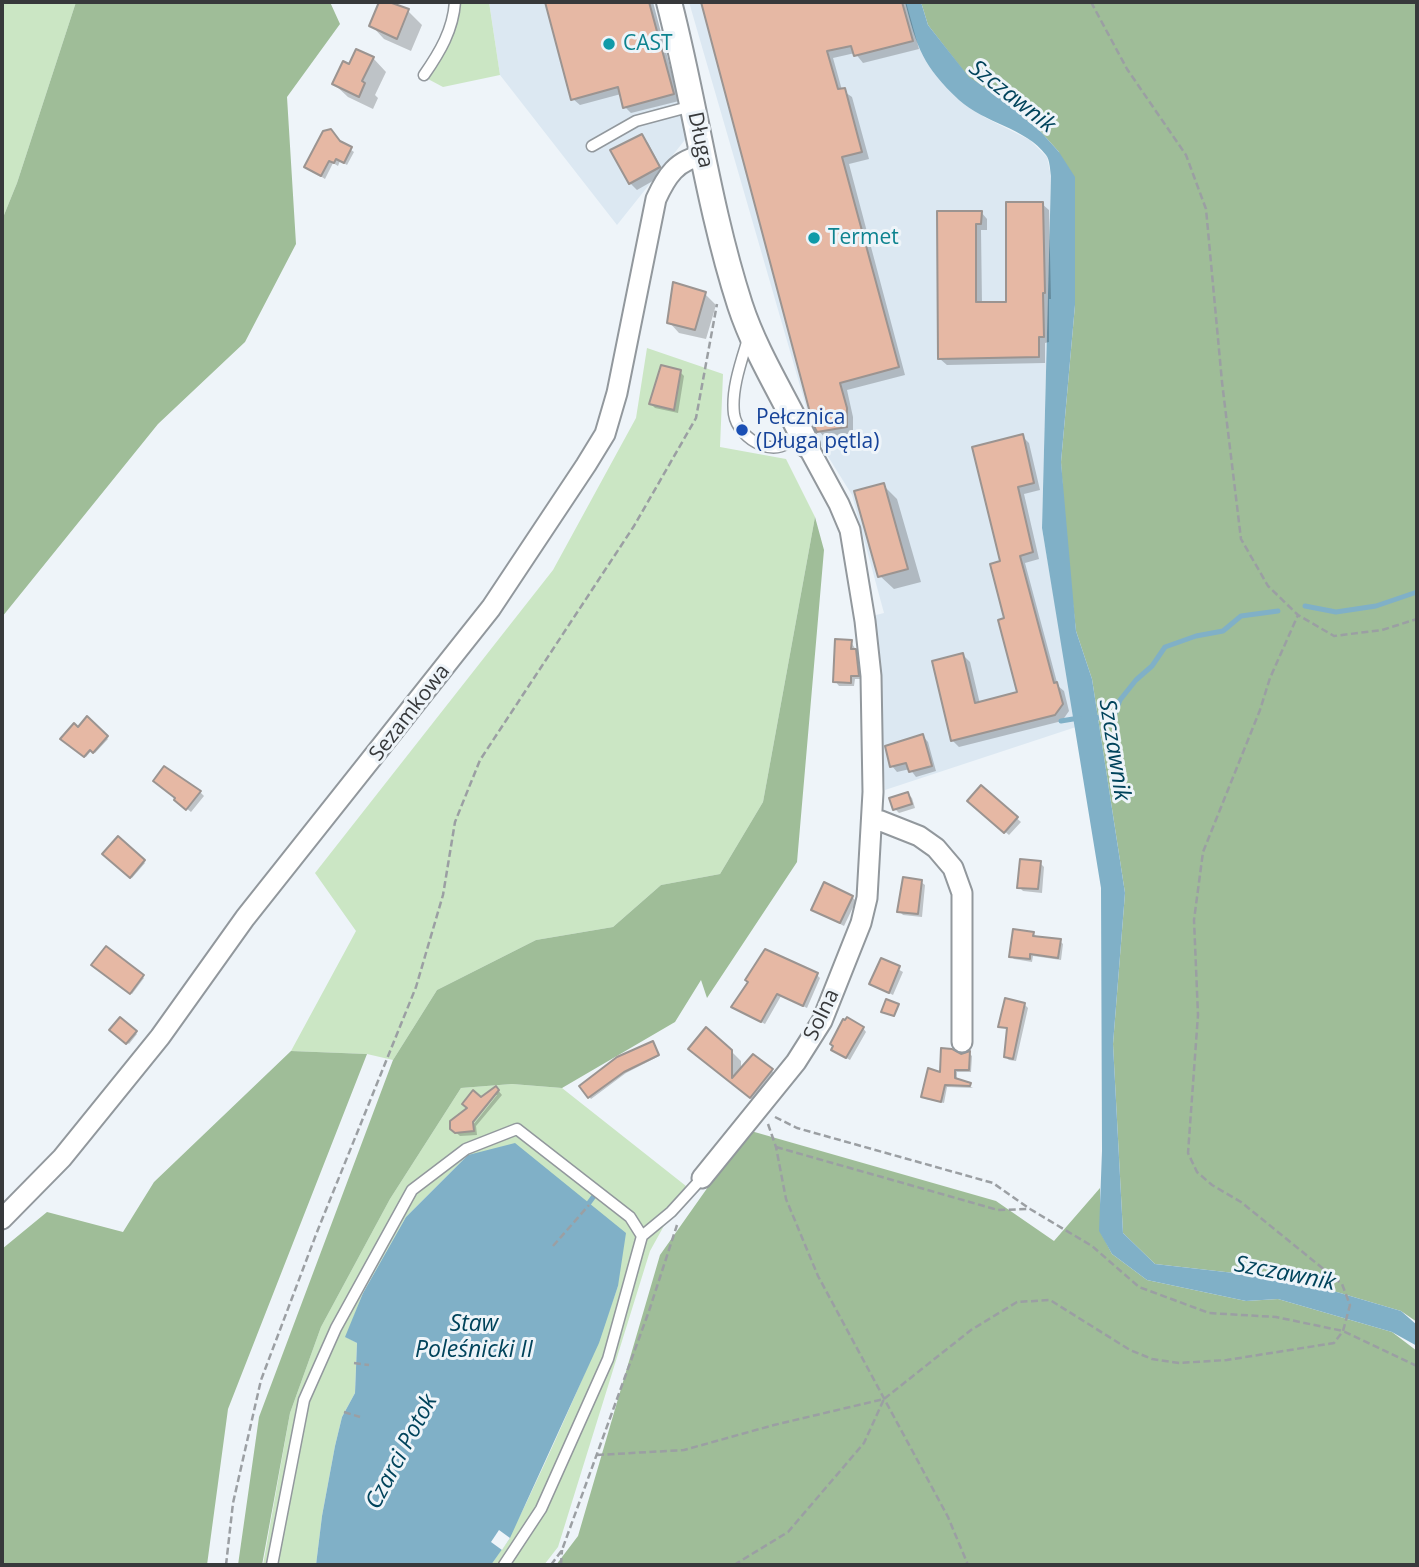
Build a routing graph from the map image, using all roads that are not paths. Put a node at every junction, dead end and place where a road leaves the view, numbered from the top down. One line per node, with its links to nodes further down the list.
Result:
1 (455, 2): 3 (lane)
2 (669, 2): 4 (street, Długa)
3 (424, 75)
4 (693, 106): 5 (lane); 6 (street, Długa)
5 (592, 146)
6 (704, 156): 7 (street, Długa); 12 (street, Sezamkowa)
7 (750, 332): 8 (street, Długa); 8 (lane)
8 (803, 437): 9 (street, Solna)
9 (872, 820): 10 (street); 11 (street, Solna)
10 (962, 1042)
11 (702, 1178): 13 (lane)
12 (2, 1219)
13 (642, 1236): 14 (lane); 15 (lane)
14 (272, 1565)
15 (504, 1565)

